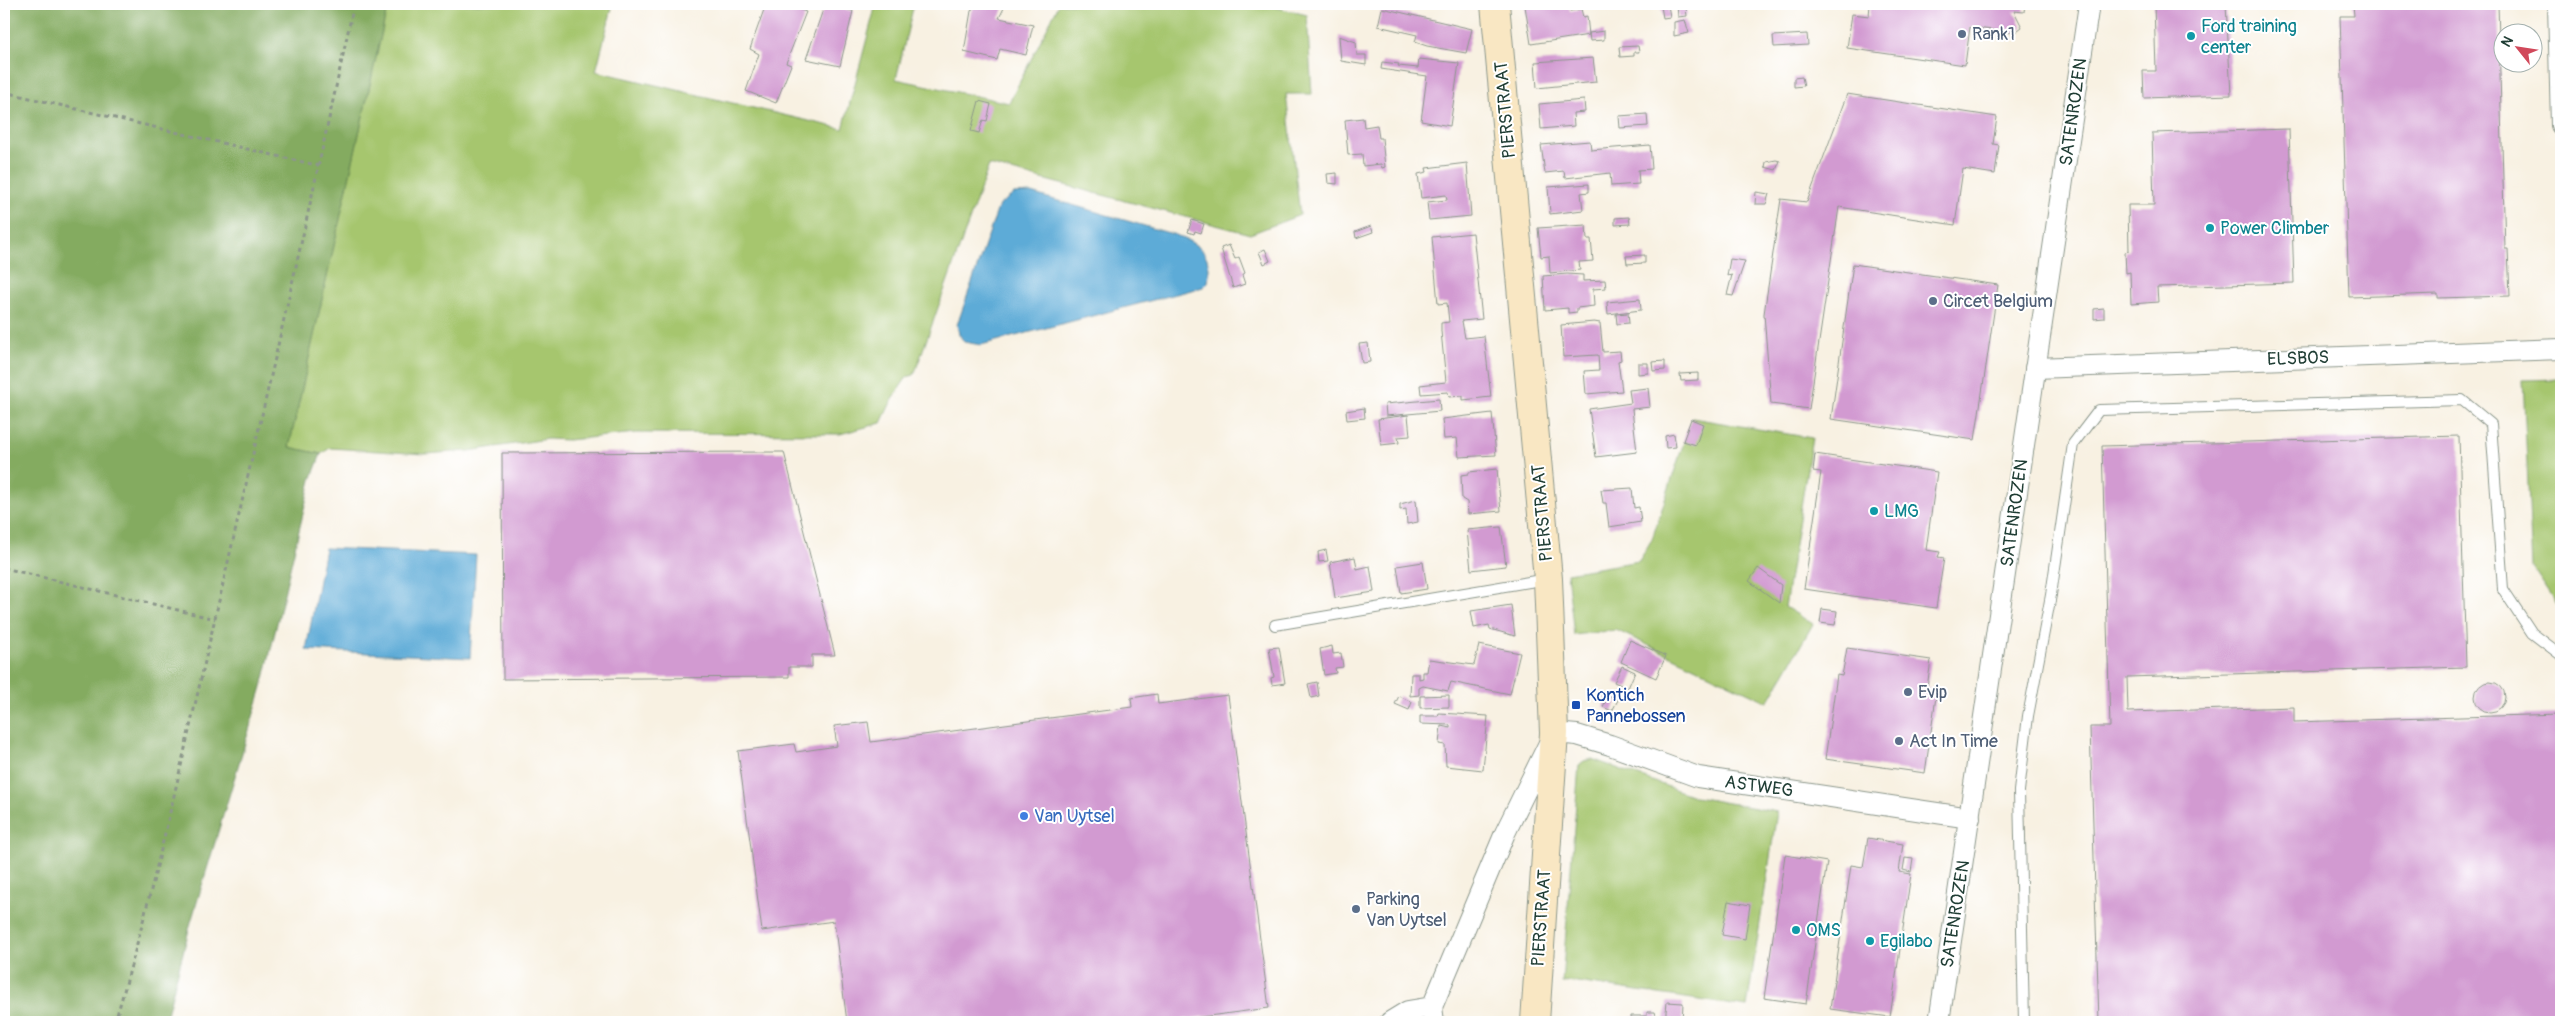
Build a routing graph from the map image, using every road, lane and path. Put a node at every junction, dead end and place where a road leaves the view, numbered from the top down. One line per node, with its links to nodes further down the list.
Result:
1 (354, 4): 7 (path)
2 (1492, 4): 11 (street, PIERSTRAAT)
3 (2089, 4): 9 (street, SATENROZEN)
4 (2558, 4): 6 (street)
5 (4, 92): 7 (path)
6 (2561, 126)
7 (320, 166): 12 (path)
8 (2561, 349): 9 (street, ELSBOS)
9 (2035, 368): 16 (street, SATENROZEN)
10 (4, 568): 12 (path)
11 (1548, 579): 13 (lane); 15 (street, PIERSTRAAT)
12 (215, 619): 18 (path)
13 (1275, 625)
14 (2561, 655): 22 (lane)
15 (1554, 733): 16 (street, ASTWEG); 17 (street); 20 (street, PIERSTRAAT)
16 (1970, 818): 21 (street, SATENROZEN)
17 (1433, 1015): 19 (street)
18 (115, 1022)
19 (1390, 1022)
20 (1535, 1022)
21 (1939, 1022)
22 (2024, 1022)

